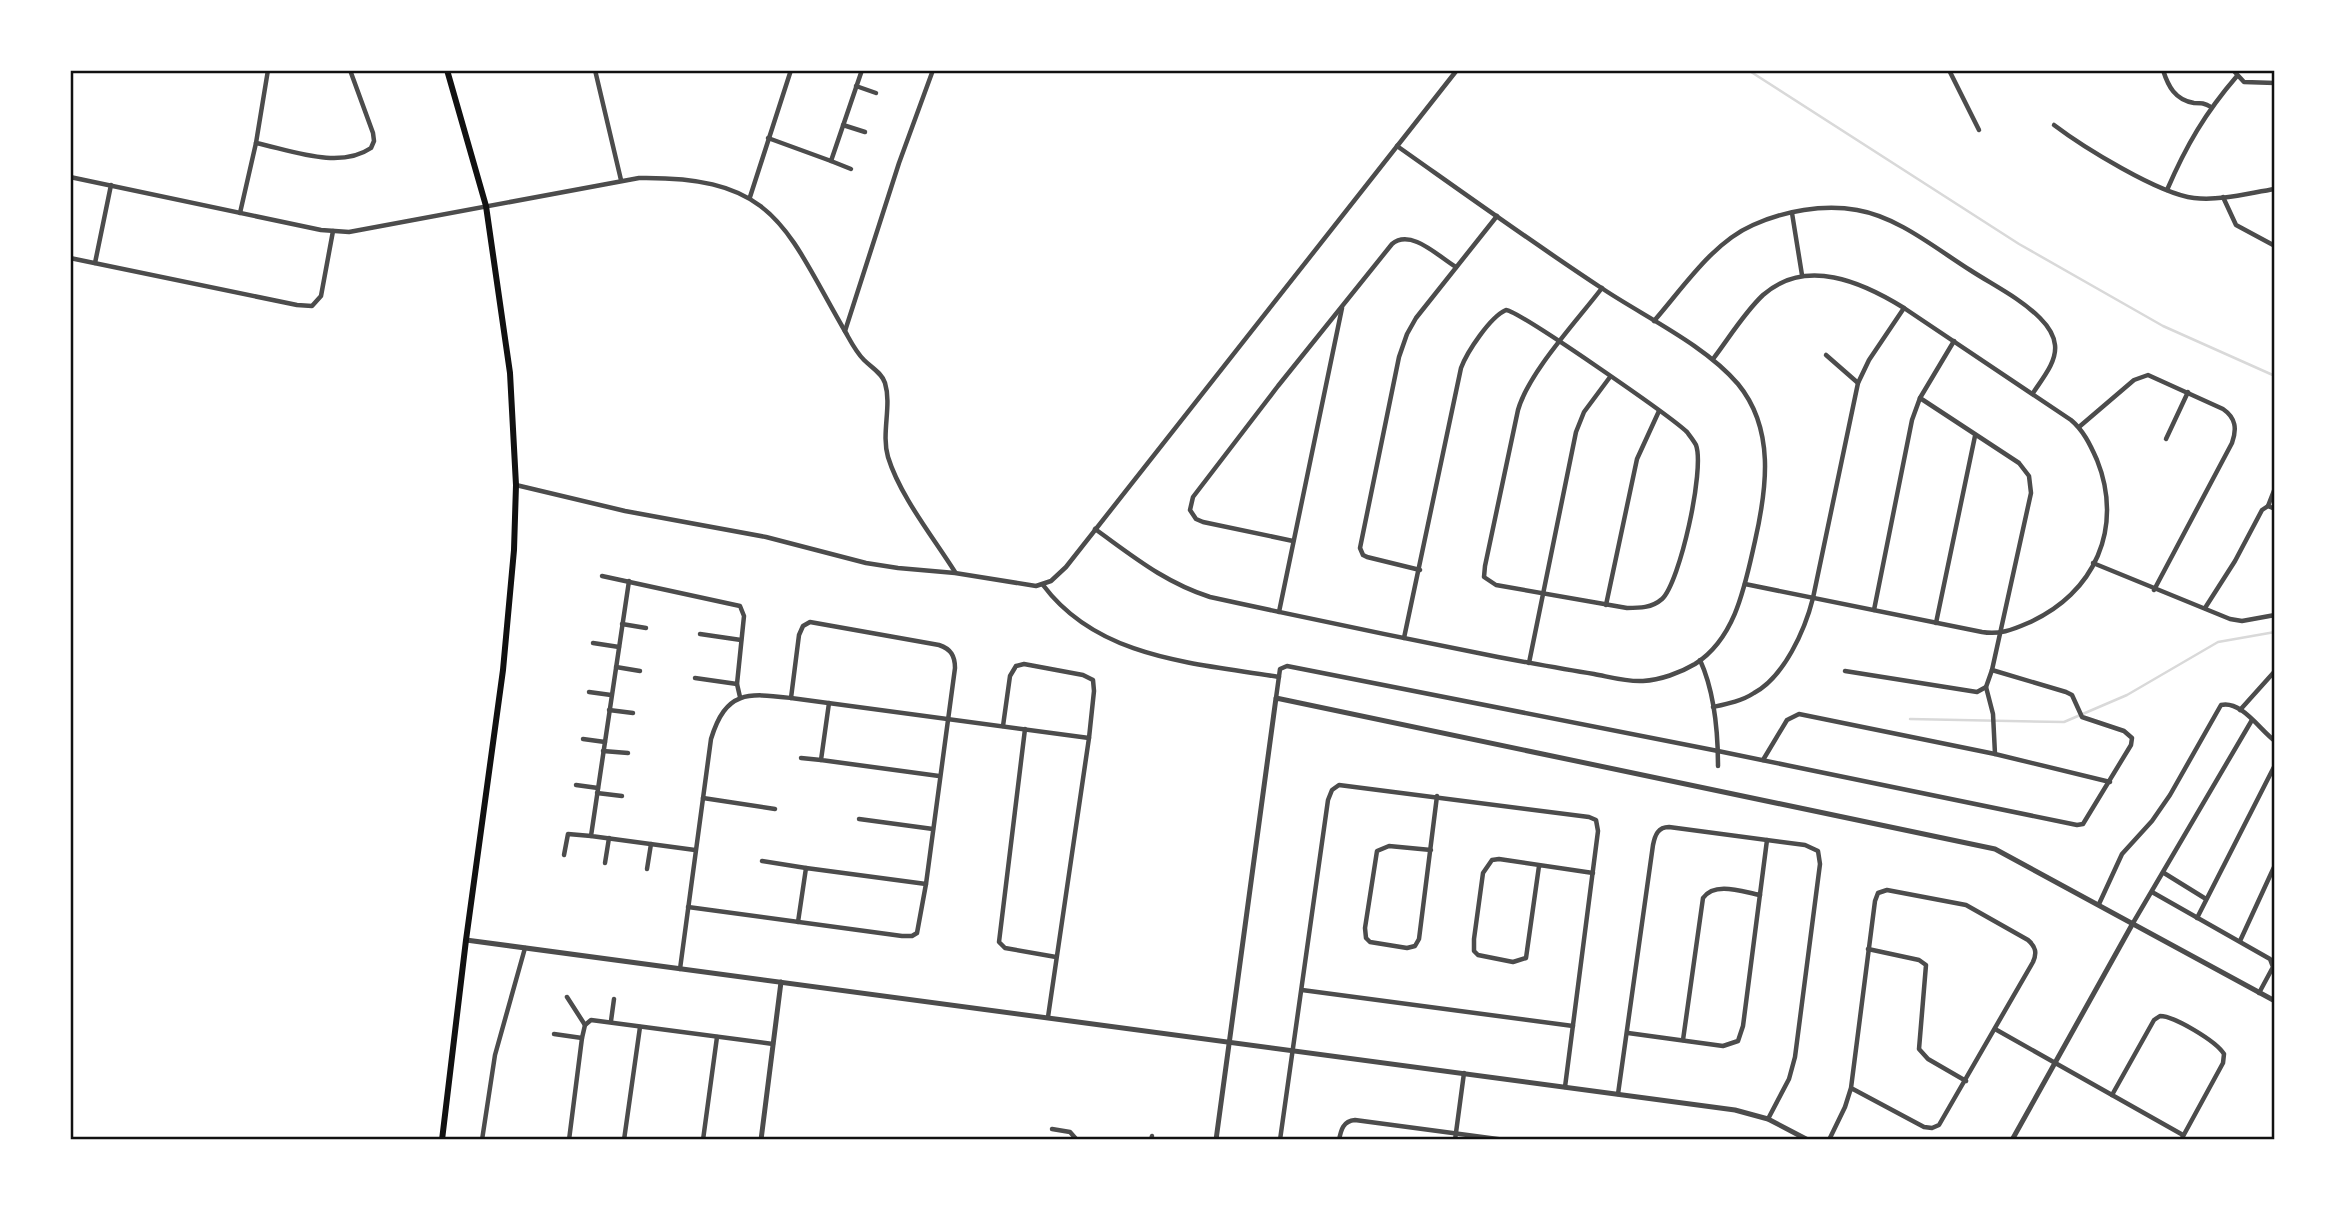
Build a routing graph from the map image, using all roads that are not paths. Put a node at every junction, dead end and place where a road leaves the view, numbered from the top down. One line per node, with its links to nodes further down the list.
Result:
1 (268, 70): 22 (street)
2 (350, 70): 22 (street)
3 (595, 70): 27 (street)
4 (791, 70): 21 (street)
5 (862, 70): 14 (street)
6 (933, 70): 47 (street)
7 (1457, 70): 23 (street)
8 (1949, 70): 19 (street)
9 (2163, 70): 16 (street)
10 (2233, 70): 12 (street)
11 (446, 73): 33 (main road)
12 (2237, 76): 13 (street); 16 (street)
13 (2275, 83)
14 (856, 86): 15 (street); 17 (street)
15 (876, 93)
16 (2211, 107): 30 (street)
17 (843, 125): 20 (street); 24 (street)
18 (2054, 125): 30 (street)
19 (1979, 130)
20 (865, 132)
21 (768, 138): 24 (street); 31 (street)
22 (256, 143): 34 (street)
23 (1397, 146): 36 (street); 65 (street)
24 (831, 162): 25 (street)
25 (851, 169)
26 (70, 177): 28 (street)
27 (621, 180): 31 (street); 33 (street)
28 (111, 185): 34 (street); 40 (street)
29 (2275, 189): 32 (street)
30 (2167, 190): 32 (street)
31 (750, 197): 47 (street)
32 (2223, 197): 38 (street)
33 (486, 206): 37 (street); 61 (main road)
34 (240, 213): 37 (street)
35 (1792, 213): 42 (street); 46 (street); 55 (street)
36 (1497, 216): 41 (street); 43 (street)
37 (333, 231): 40 (street)
38 (2275, 246)
39 (70, 258): 40 (street)
40 (95, 263)
41 (1456, 267): 44 (street); 68 (street)
42 (1802, 275): 45 (street); 51 (street)
43 (1602, 288): 46 (street); 49 (street)
44 (1342, 308): 66 (street); 66 (street)
45 (1904, 308): 48 (street); 53 (street)
46 (1654, 321): 51 (street)
47 (845, 332): 69 (street)
48 (1954, 341): 55 (street); 56 (street)
49 (1560, 343): 52 (street); 68 (street); 75 (street)
50 (1826, 355): 53 (street)
51 (1713, 359): 72 (street)
52 (1610, 377): 57 (street); 75 (street)
53 (1858, 383): 76 (street)
54 (2188, 392): 58 (street); 60 (street); 74 (street)
55 (2033, 393): 58 (street)
56 (1920, 398): 59 (street); 79 (street)
57 (1659, 411): 77 (street); 77 (street)
58 (2079, 427): 67 (street)
59 (1975, 436): 82 (street); 85 (street)
60 (2166, 439)
61 (516, 485): 69 (street); 163 (main road)
62 (2275, 488): 63 (street)
63 (2267, 506): 64 (street); 78 (street)
64 (2275, 509)
65 (1095, 529): 73 (street); 80 (street)
66 (1293, 541): 80 (street)
67 (2093, 564): 74 (street); 85 (street)
68 (1420, 570): 87 (street)
69 (955, 573): 73 (street)
70 (601, 576): 71 (street)
71 (629, 581): 83 (street); 88 (street)
72 (1745, 584): 76 (street); 91 (street)
73 (1043, 585): 98 (street)
74 (2154, 590): 78 (street)
75 (1544, 593): 77 (street); 92 (street)
76 (1813, 598): 79 (street); 108 (street)
77 (1606, 605)
78 (2205, 608): 81 (street)
79 (1874, 610): 82 (street)
80 (1279, 612): 87 (street)
81 (2275, 615)
82 (1936, 623): 85 (street)
83 (622, 624): 84 (street); 90 (street)
84 (646, 628)
85 (2000, 633): 94 (street)
86 (700, 634): 88 (street)
87 (1404, 638): 92 (street)
88 (741, 640): 100 (street)
89 (593, 643): 90 (street)
90 (619, 647): 93 (street)
91 (1700, 660): 92 (street); 108 (street)
92 (1529, 663)
93 (615, 667): 95 (street); 103 (street)
94 (1992, 670): 101 (street); 130 (street)
95 (640, 671)
96 (1845, 671): 101 (street)
97 (2275, 671): 109 (street)
98 (1279, 677): 106 (street); 121 (street)
99 (695, 678): 100 (street)
100 (737, 684): 104 (street)
101 (1986, 687): 123 (street)
102 (589, 692): 103 (street)
103 (611, 695): 110 (street)
104 (740, 697): 105 (street); 135 (street)
105 (791, 698): 107 (street); 112 (street)
106 (1276, 698): 158 (street); 187 (street)
107 (829, 703): 112 (street); 125 (street)
108 (1713, 707): 121 (street)
109 (2240, 709): 113 (street); 158 (street)
110 (609, 710): 111 (street); 119 (street)
111 (632, 713)
112 (947, 719): 114 (street); 129 (street)
113 (2252, 720): 118 (street); 153 (street)
114 (1003, 726): 115 (street); 116 (street)
115 (1026, 729): 116 (street); 167 (street)
116 (1089, 738): 167 (street)
117 (583, 739): 119 (street)
118 (2275, 741)
119 (605, 742): 120 (street)
120 (603, 751): 122 (street); 132 (street)
121 (1718, 751): 126 (street); 128 (street)
122 (628, 753)
123 (1995, 754): 126 (street); 130 (street)
124 (801, 758): 125 (street)
125 (821, 760): 129 (street)
126 (1763, 760): 130 (street)
127 (2275, 765): 157 (street)
128 (1718, 766)
129 (939, 776): 138 (street)
130 (2110, 782)
131 (576, 785): 132 (street)
132 (597, 791): 133 (street); 139 (street)
133 (622, 796)
134 (1437, 796): 144 (street); 152 (street); 171 (street)
135 (703, 798): 136 (street); 143 (street)
136 (775, 809)
137 (859, 820): 138 (street)
138 (933, 829): 154 (street)
139 (591, 836): 140 (street); 145 (street)
140 (609, 838): 142 (street); 147 (street)
141 (1767, 840): 156 (street); 182 (street); 197 (street)
142 (651, 844): 143 (street); 151 (street)
143 (695, 850): 159 (street)
144 (1431, 850): 144 (street)
145 (564, 855)
146 (762, 861): 150 (street)
147 (605, 863)
148 (2275, 865): 164 (street)
149 (1539, 866): 149 (street); 152 (street)
150 (806, 868): 154 (street); 161 (street)
151 (647, 869)
152 (1594, 873): 179 (street)
153 (2164, 873): 155 (street); 157 (street)
154 (926, 884): 161 (street)
155 (2152, 892): 160 (street); 162 (street)
156 (1760, 895): 186 (street); 186 (street)
157 (2206, 899): 160 (street)
158 (2098, 904): 162 (street)
159 (688, 907): 161 (street); 169 (street)
160 (2197, 918): 164 (street)
161 (798, 922)
162 (2133, 923): 172 (street); 190 (street)
163 (466, 940): 165 (street); 201 (main road)
164 (2240, 941): 168 (street)
165 (524, 948): 169 (street); 202 (street)
166 (1868, 949): 181 (street); 192 (street); 194 (street)
167 (1056, 957): 176 (street)
168 (2274, 963): 172 (street)
169 (680, 969): 170 (street)
170 (780, 982): 176 (street); 188 (street)
171 (1302, 990): 179 (street); 189 (street)
172 (2259, 993): 175 (street)
173 (567, 997): 178 (street)
174 (614, 999): 177 (street)
175 (2275, 1001)
176 (1048, 1017): 187 (street)
177 (611, 1021): 178 (street); 180 (street)
178 (585, 1025): 185 (street)
179 (1573, 1026): 193 (street)
180 (640, 1027): 184 (street); 204 (street)
181 (1996, 1029): 190 (street); 192 (street)
182 (1628, 1033): 186 (street); 195 (street)
183 (554, 1034): 185 (street)
184 (717, 1037): 188 (street); 205 (street)
185 (582, 1038): 203 (street)
186 (1684, 1040)
187 (1228, 1041): 189 (street); 208 (street)
188 (773, 1044): 206 (street)
189 (1293, 1050): 191 (street); 209 (street)
190 (2055, 1064): 196 (street); 214 (street)
191 (1464, 1073): 193 (street); 199 (street)
192 (1966, 1081): 194 (street)
193 (1565, 1087): 195 (street)
194 (1851, 1088): 213 (street)
195 (1618, 1094): 197 (street)
196 (2112, 1095): 200 (street); 200 (street)
197 (1768, 1119): 212 (street)
198 (1052, 1129): 207 (street)
199 (1455, 1137): 210 (street); 211 (street)
200 (2182, 1137)
201 (442, 1140)
202 (482, 1140)
203 (569, 1140)
204 (624, 1140)
205 (702, 1140)
206 (761, 1140)
207 (1077, 1140)
208 (1216, 1140)
209 (1280, 1140)
210 (1339, 1140)
211 (1505, 1140)
212 (1808, 1140)
213 (1829, 1140)
214 (2012, 1140)

